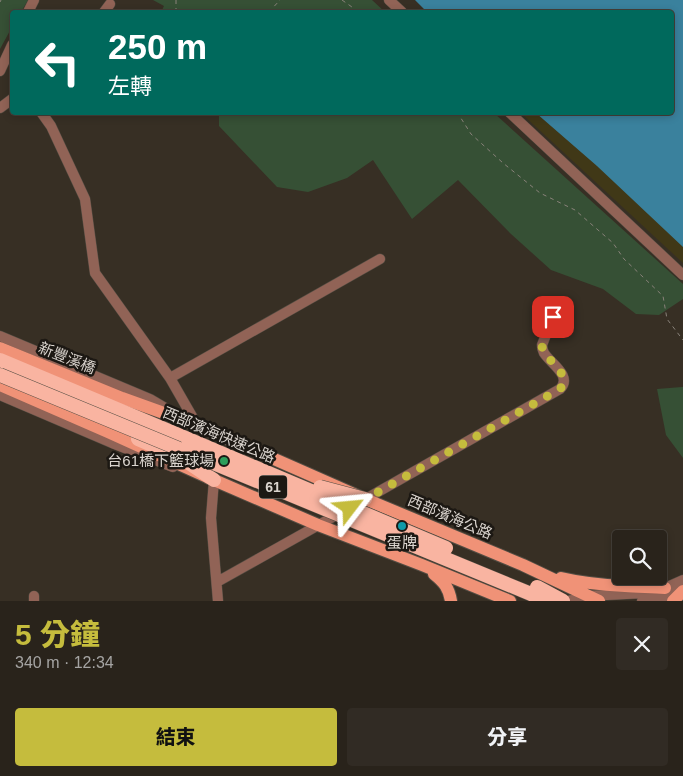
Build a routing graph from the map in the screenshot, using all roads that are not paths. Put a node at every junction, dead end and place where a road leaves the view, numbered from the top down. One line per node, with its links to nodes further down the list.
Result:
1 (388, 0): 2 (street)
2 (400, 10)
3 (10, 49): 4 (street)
4 (0, 71)
5 (43, 115): 14 (street)
6 (512, 115): 8 (street)
7 (380, 259): 14 (street)
8 (683, 275)
9 (558, 304): 21 (street)
10 (0, 336): 18 (street)
11 (0, 348): 17 (main road, 新豐溪橋 / 61)
12 (0, 360): 19 (highway, 西部濱海快速公路 / 61)
13 (0, 375): 20 (highway, bridge); 33 (highway, 西部濱海快速公路 / 61, bridge)
14 (170, 378): 18 (street)
15 (0, 385): 20 (main road, 61)
16 (0, 395): 20 (street)
17 (122, 398): 18 (main road, 西部濱海公路 / 61)
18 (197, 425): 21 (main road, 西部濱海公路 / 61)
19 (188, 439): 21 (highway, bridge); 34 (highway, 西部濱海快速公路 / 61, bridge)
20 (214, 480): 22 (main road, 61); 26 (street)
21 (365, 499): 22 (street); 24 (main road, 西部濱海公路 / 61)
22 (318, 525): 23 (main road, 61); 26 (street)
23 (422, 565): 31 (main road); 32 (main road, 61)
24 (523, 565): 27 (main road); 29 (main road, 西部濱海公路 / 61)
25 (683, 580): 27 (street)
26 (217, 582): 30 (street)
27 (665, 588): 29 (street)
28 (683, 590): 36 (street); 37 (main road)
29 (593, 598): 35 (street)
30 (218, 601)
31 (451, 601)
32 (510, 601)
33 (544, 601)
34 (562, 601)
35 (568, 601)
36 (642, 601)
37 (673, 601)

